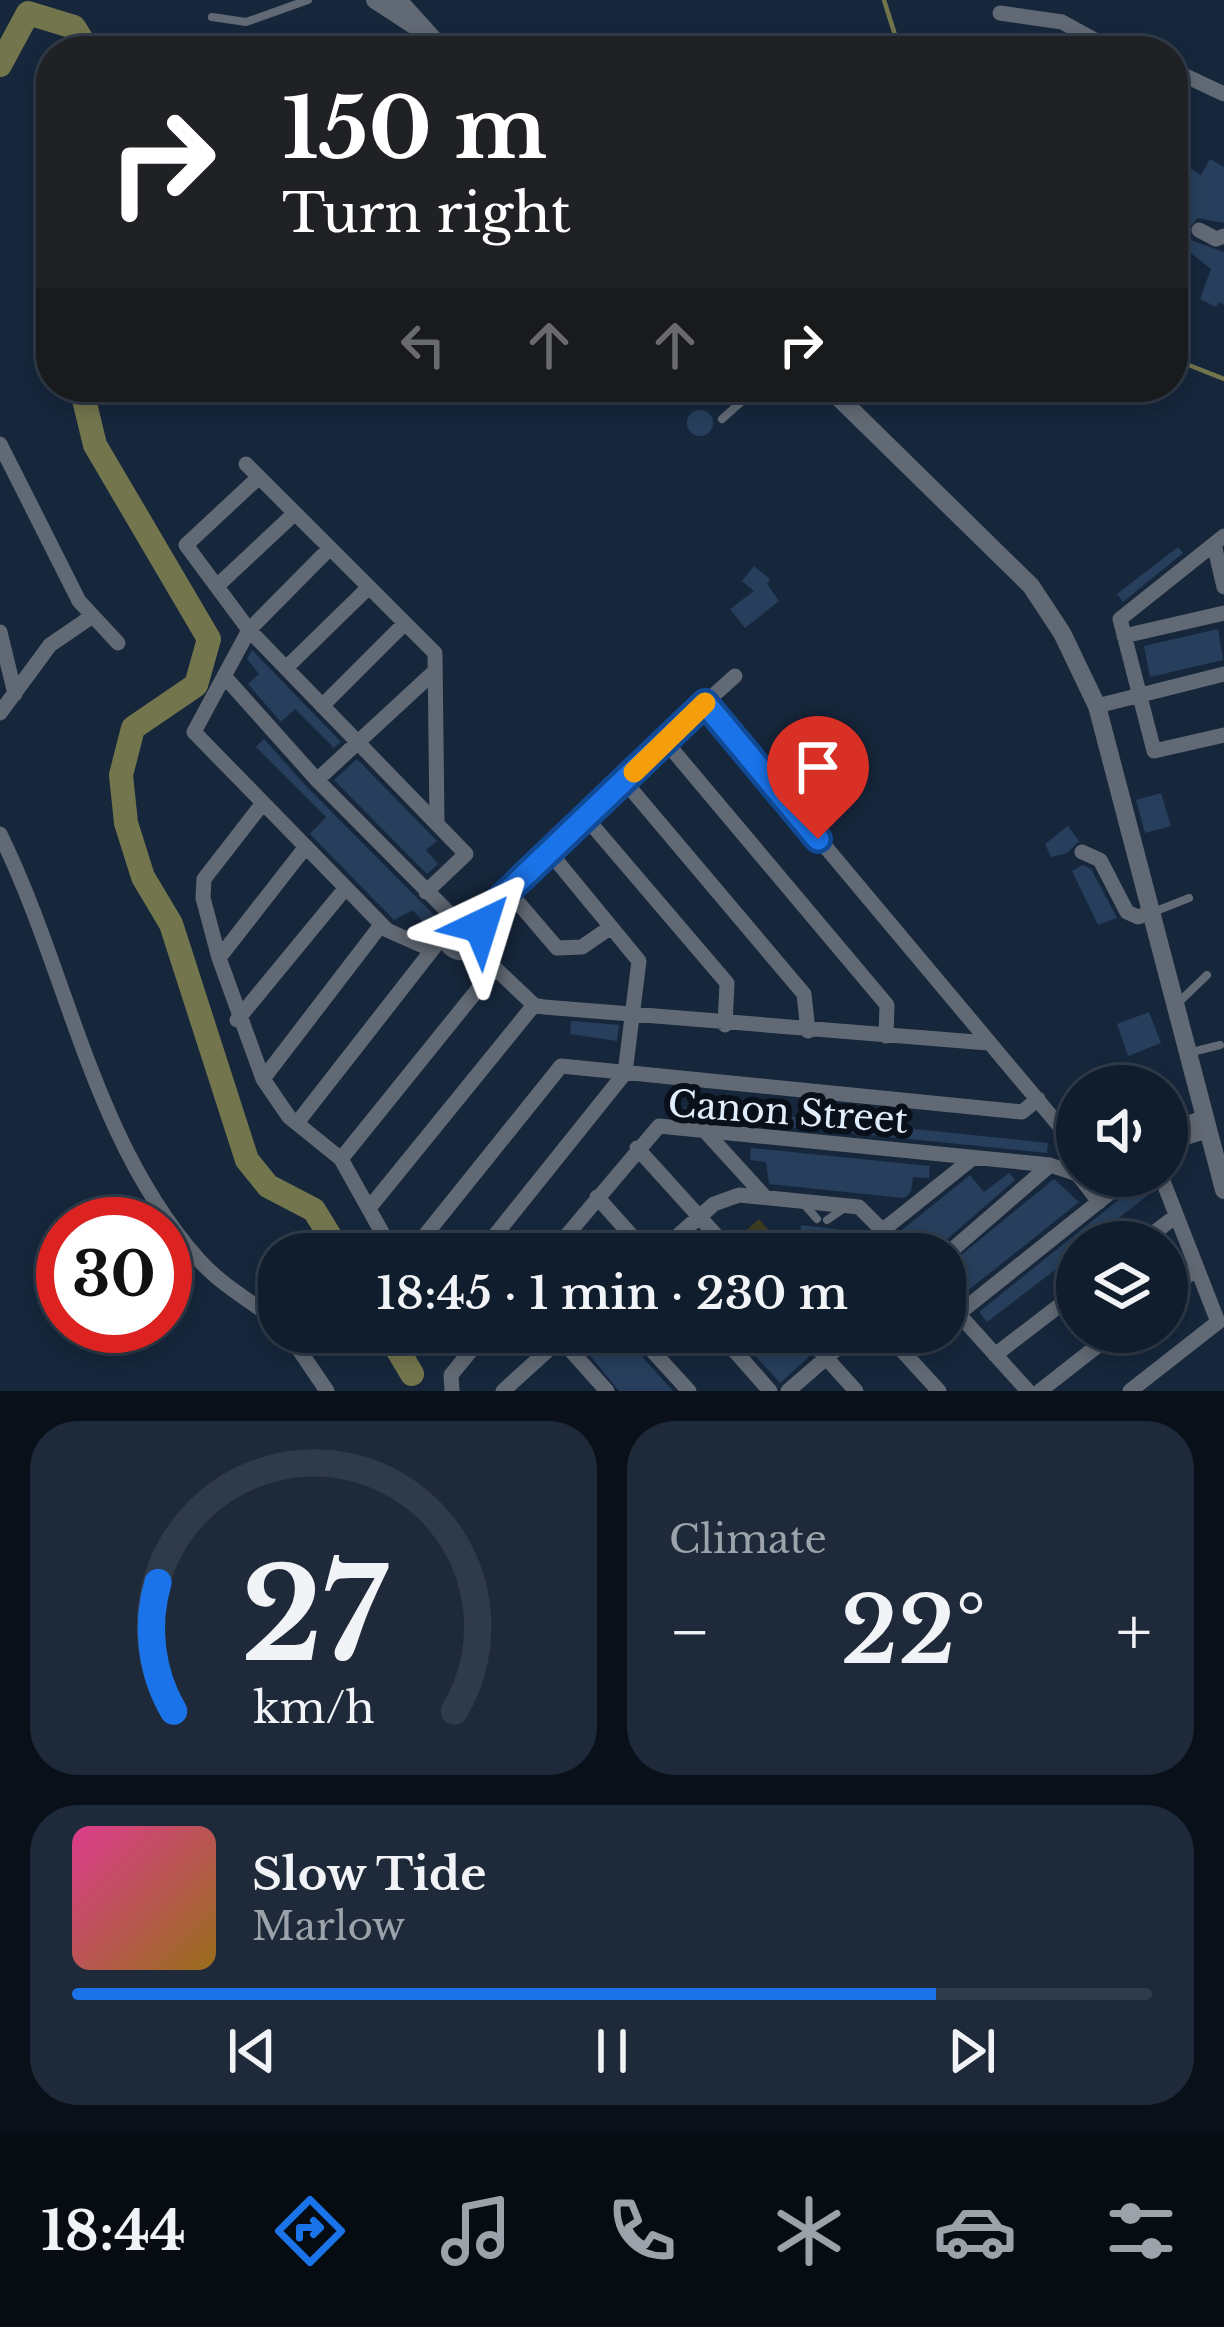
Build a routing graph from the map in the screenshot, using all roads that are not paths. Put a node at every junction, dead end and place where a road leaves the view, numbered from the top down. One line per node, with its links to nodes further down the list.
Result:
1 (308, 0): 5 (lane)
2 (375, 0): 6 (street)
3 (398, 0): 6 (street)
4 (1000, 13): 8 (street)
5 (212, 17)
6 (428, 33): 7 (street)
7 (431, 36)
8 (1088, 36)
9 (1188, 77): 10 (street)
10 (1224, 94)
11 (1199, 230): 12 (street)
12 (1224, 236)
13 (741, 402): 15 (lane)
14 (843, 402): 41 (street)
15 (722, 419)
16 (0, 444): 26 (street)
17 (246, 464): 18 (street)
18 (259, 477): 19 (street); 22 (street)
19 (296, 513): 21 (street); 22 (street)
20 (1219, 540): 24 (street); 30 (street)
21 (330, 548): 23 (street); 28 (street)
22 (217, 586): 28 (street)
23 (369, 587): 27 (street); 32 (street)
24 (1224, 587)
25 (1224, 613): 30 (street)
26 (91, 617): 31 (street); 37 (street)
27 (405, 623): 33 (street); 40 (street)
28 (249, 630): 32 (street); 35 (street)
29 (0, 632): 37 (street)
30 (1124, 636): 38 (street)
31 (118, 643)
32 (286, 668): 40 (street)
33 (435, 671): 45 (street); 50 (street)
34 (1224, 674): 38 (street)
35 (224, 676): 46 (street); 48 (street)
36 (735, 676): 39 (street)
37 (15, 694): 42 (street)
38 (1139, 694): 41 (street); 43 (street)
39 (705, 703): 44 (street); 76 (street)
40 (322, 706): 45 (street)
41 (1097, 706): 59 (street)
42 (0, 713)
43 (1224, 735)
44 (665, 742): 47 (street); 75 (street)
45 (358, 743): 46 (street); 50 (street)
46 (317, 780): 56 (street)
47 (625, 782): 49 (street); 74 (street)
48 (263, 803): 52 (street); 66 (street)
49 (587, 819): 54 (street); 73 (street)
50 (437, 824): 56 (street)
51 (0, 834): 119 (street)
52 (304, 849): 55 (street); 66 (street)
53 (1082, 852): 59 (street)
54 (551, 854): 57 (street); 63 (street)
55 (344, 890): 62 (street); 72 (street)
56 (426, 892): 60 (street)
57 (509, 892): 61 (street); 63 (street)
58 (1189, 898): 59 (lane)
59 (1149, 914): 70 (street)
60 (452, 916): 61 (street); 64 (street)
61 (478, 920): 65 (street)
62 (381, 925): 64 (street); 80 (street)
63 (611, 927): 71 (street)
64 (438, 943): 65 (street); 83 (street)
65 (475, 949): 67 (street)
66 (219, 958): 72 (street)
67 (495, 968): 69 (street); 90 (street)
68 (1207, 975): 70 (lane)
69 (534, 1005): 71 (street); 102 (street)
70 (1173, 1006): 78 (street)
71 (634, 1018): 73 (street); 79 (street)
72 (237, 1020): 80 (street)
73 (725, 1025): 74 (street)
74 (808, 1030): 75 (street)
75 (886, 1036): 76 (street)
76 (988, 1043): 81 (street)
77 (1220, 1045): 78 (lane)
78 (1184, 1054): 84 (street)
79 (625, 1073): 81 (street); 108 (street); 109 (street)
80 (263, 1079): 83 (street)
81 (1038, 1099): 82 (street)
82 (1056, 1121)
83 (297, 1123): 90 (street)
84 (1205, 1125): 85 (street); 87 (street); 93 (street)
85 (1188, 1127)
86 (704, 1130): 88 (street, Canon Street); 89 (street, Canon Street); 95 (street)
87 (1188, 1133)
88 (637, 1148): 94 (street, Canon Street); 104 (street)
89 (973, 1157): 91 (street, Canon Street); 106 (street)
90 (341, 1160): 102 (street)
91 (1050, 1165): 92 (street, Canon Street); 116 (street)
92 (1056, 1167)
93 (1223, 1181)
94 (597, 1197): 110 (street, Canon Street); 111 (street)
95 (764, 1197): 99 (street); 104 (street)
96 (1095, 1197): 100 (street, Canon Street)
97 (1105, 1197): 100 (street)
98 (1169, 1197): 103 (street)
99 (801, 1201): 101 (street); 101 (lane)
100 (1099, 1202): 120 (street)
101 (847, 1206): 106 (street)
102 (370, 1207): 107 (street)
103 (1176, 1216): 105 (street); 117 (street)
104 (699, 1217): 112 (street); 113 (street)
105 (1169, 1221)
106 (885, 1229): 114 (street); 115 (street)
107 (383, 1233)
108 (427, 1233)
109 (497, 1233)
110 (571, 1233)
111 (632, 1233)
112 (679, 1233)
113 (714, 1233)
114 (880, 1233)
115 (888, 1233)
116 (966, 1238)
117 (1196, 1269): 118 (street); 146 (street)
118 (1188, 1275)
119 (258, 1306)
120 (966, 1308)
121 (1056, 1308): 133 (street)
122 (966, 1323): 133 (street)
123 (301, 1353): 135 (street)
124 (469, 1353): 136 (street)
125 (542, 1353): 137 (street)
126 (576, 1353): 138 (street)
127 (654, 1353): 139 (street)
128 (737, 1353): 140 (street)
129 (822, 1353): 134 (street)
130 (832, 1353): 134 (street)
131 (904, 1353): 143 (street)
132 (1088, 1353): 145 (street)
133 (995, 1355): 144 (street)
134 (826, 1358): 141 (street); 142 (street)
135 (326, 1391)
136 (452, 1391)
137 (503, 1391)
138 (607, 1391)
139 (689, 1391)
140 (770, 1391)
141 (788, 1391)
142 (856, 1391)
143 (939, 1391)
144 (1028, 1391)
145 (1040, 1391)
146 (1130, 1391)

